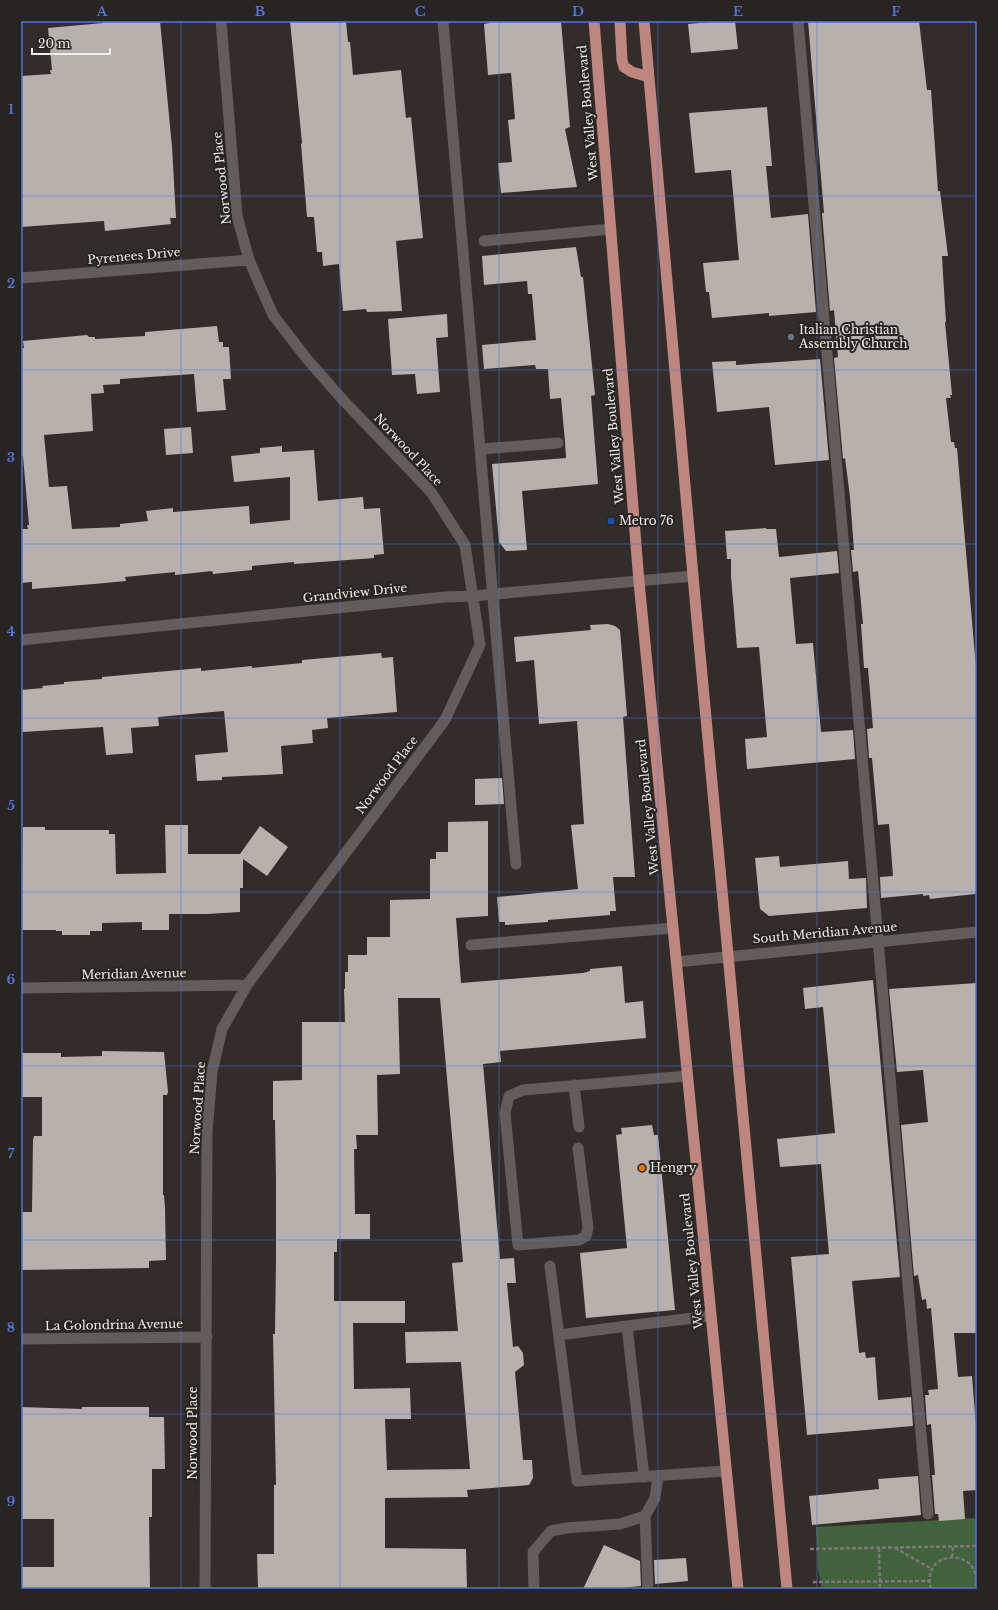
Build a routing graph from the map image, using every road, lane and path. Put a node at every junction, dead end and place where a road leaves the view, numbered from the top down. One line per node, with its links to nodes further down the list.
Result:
1 (221, 21): 10 (street, Norwood Place)
2 (443, 21): 13 (street)
3 (594, 21): 8 (main road, West Valley Boulevard)
4 (620, 21): 7 (main road)
5 (644, 21): 7 (main road)
6 (798, 21): 22 (street)
7 (649, 77): 14 (main road)
8 (611, 229): 9 (street); 15 (main road, West Valley Boulevard)
9 (484, 240)
10 (249, 260): 11 (street, Pyrenees Drive); 17 (street, Norwood Place)
11 (21, 278)
12 (558, 443): 13 (street)
13 (481, 449): 16 (street)
14 (693, 576): 15 (street, Grandview Drive); 24 (main road)
15 (639, 582): 16 (street, Grandview Drive); 20 (main road, West Valley Boulevard)
16 (493, 594): 17 (street, Grandview Drive); 19 (street)
17 (473, 596): 18 (street, Grandview Drive); 26 (street, Norwood Place)
18 (21, 640)
19 (516, 864)
20 (673, 928): 23 (street); 25 (main road, West Valley Boulevard)
21 (977, 932): 22 (street, South Meridian Avenue)
22 (879, 941): 24 (street, South Meridian Avenue); 41 (street)
23 (471, 945)
24 (728, 956): 25 (street, South Meridian Avenue); 58 (main road)
25 (676, 962): 28 (main road, West Valley Boulevard)
26 (247, 985): 27 (street, Meridian Avenue); 36 (street, Norwood Place)
27 (21, 988)
28 (687, 1076): 29 (street); 33 (main road, West Valley Boulevard)
29 (574, 1085): 30 (street); 31 (street)
30 (579, 1127)
31 (578, 1148)
32 (550, 1266): 35 (street)
33 (711, 1316): 34 (street); 38 (main road, West Valley Boulevard)
34 (627, 1326): 35 (street); 39 (street)
35 (559, 1335): 39 (street)
36 (206, 1337): 37 (street, La Golondrina Avenue); 54 (street, Norwood Place)
37 (21, 1339)
38 (726, 1471): 40 (street); 57 (main road, West Valley Boulevard)
39 (644, 1477): 40 (street)
40 (658, 1477): 42 (street)
41 (928, 1514)
42 (645, 1516): 55 (street); 56 (street)
43 (953, 1546): 44 (path); 46 (path); 48 (path)
44 (977, 1546)
45 (879, 1548): 46 (path); 47 (path); 53 (path)
46 (895, 1548): 49 (path)
47 (810, 1549)
48 (952, 1557): 49 (path); 51 (path)
49 (932, 1569): 50 (path)
50 (929, 1581): 53 (path); 60 (path)
51 (977, 1581): 61 (path)
52 (813, 1582): 53 (path)
53 (880, 1582): 59 (path)
54 (206, 1589)
55 (534, 1589)
56 (648, 1589)
57 (738, 1589)
58 (786, 1589)
59 (880, 1589)
60 (931, 1589)
61 (975, 1589)

